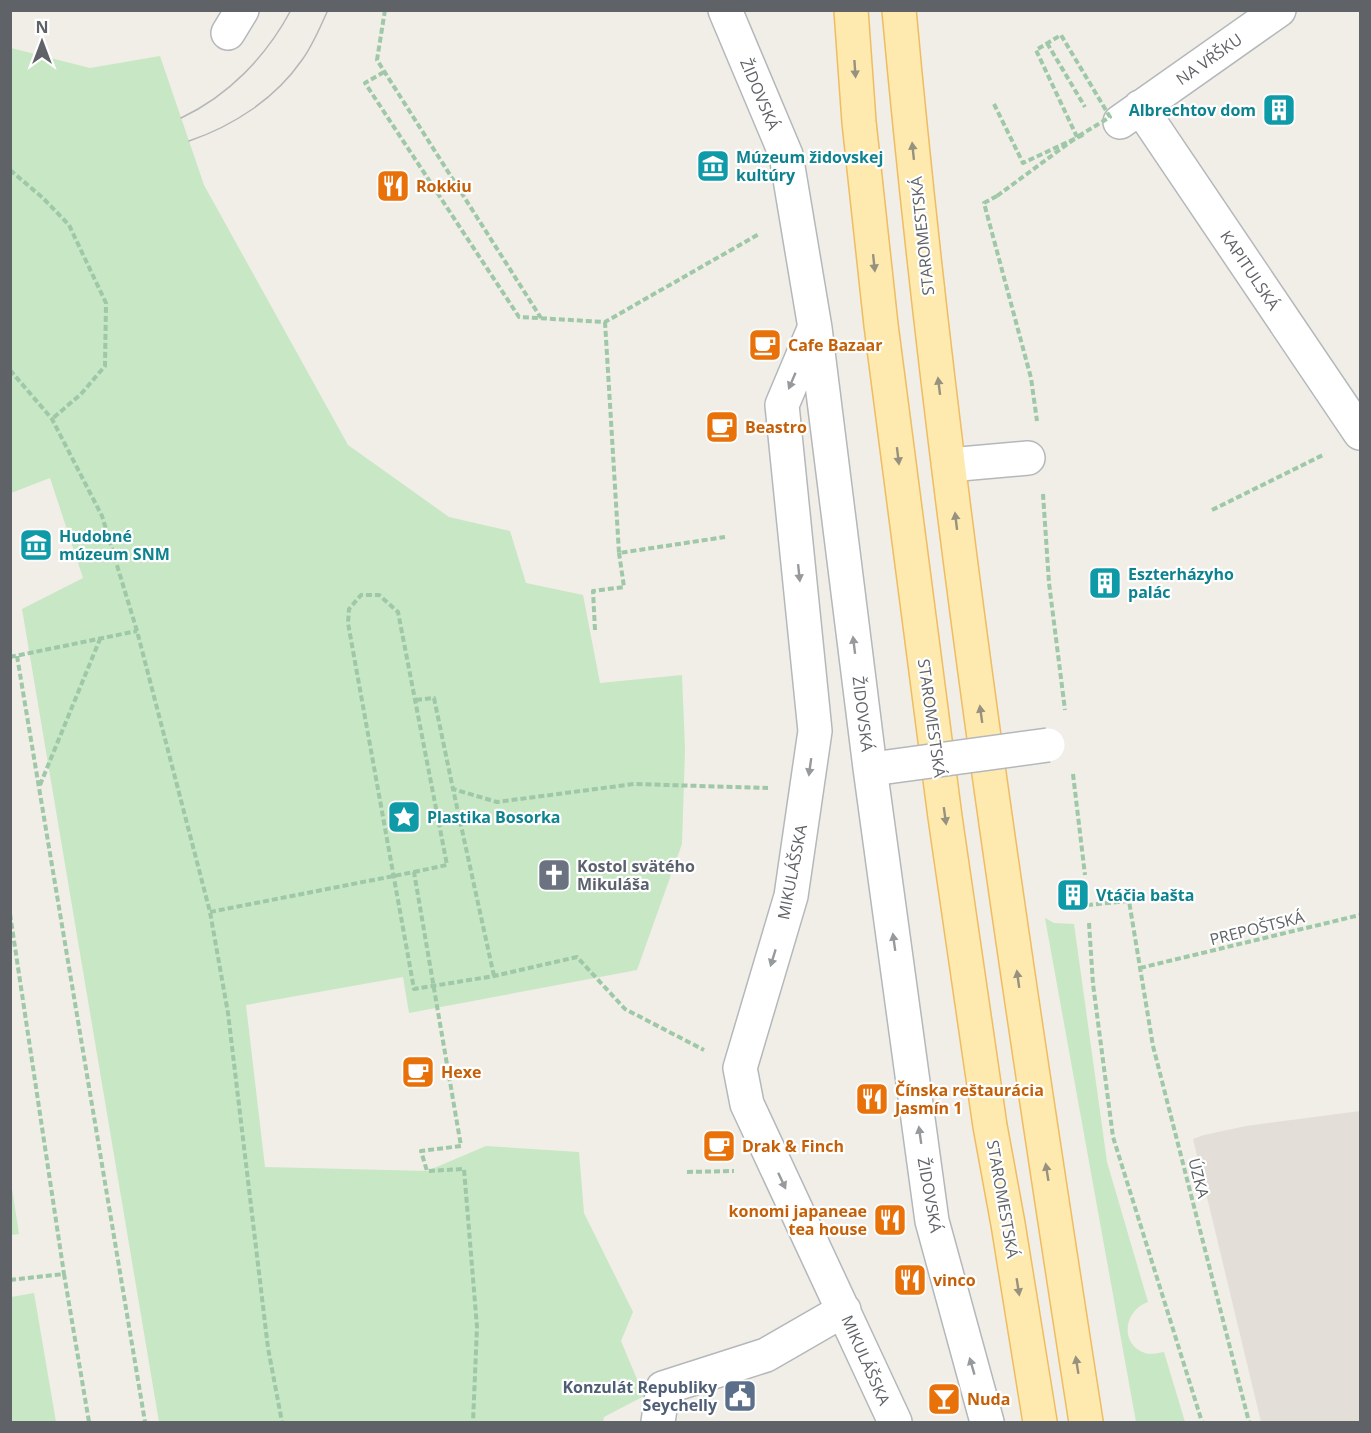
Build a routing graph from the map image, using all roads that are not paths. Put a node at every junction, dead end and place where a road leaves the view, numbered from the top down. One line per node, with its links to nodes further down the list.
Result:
1 (725, 10): 6 (street, ŽIDOVSKÁ)
2 (851, 10): 16 (main road, STAROMESTSKÁ, one-way to 16)
3 (899, 10): 9 (main road, STAROMESTSKÁ, one-way to 3)
4 (1279, 10): 5 (street, NA VŔŠKU)
5 (1109, 119): 7 (street, KAPITULSKÁ)
6 (815, 327): 11 (street, ŽIDOVSKÁ, one-way to 6); 12 (street, MIKULÁŠSKA, one-way to 12)
7 (1360, 433)
8 (1028, 458): 9 (street)
9 (949, 465): 17 (main road, STAROMESTSKÁ, one-way to 9)
10 (1062, 743): 11 (street, bridge)
11 (878, 767): 15 (street, ŽIDOVSKÁ, one-way to 11)
12 (844, 1310): 13 (street); 14 (street, MIKULÁŠSKA)
13 (658, 1422)
14 (895, 1422)
15 (987, 1422)
16 (1040, 1422)
17 (1086, 1422)

